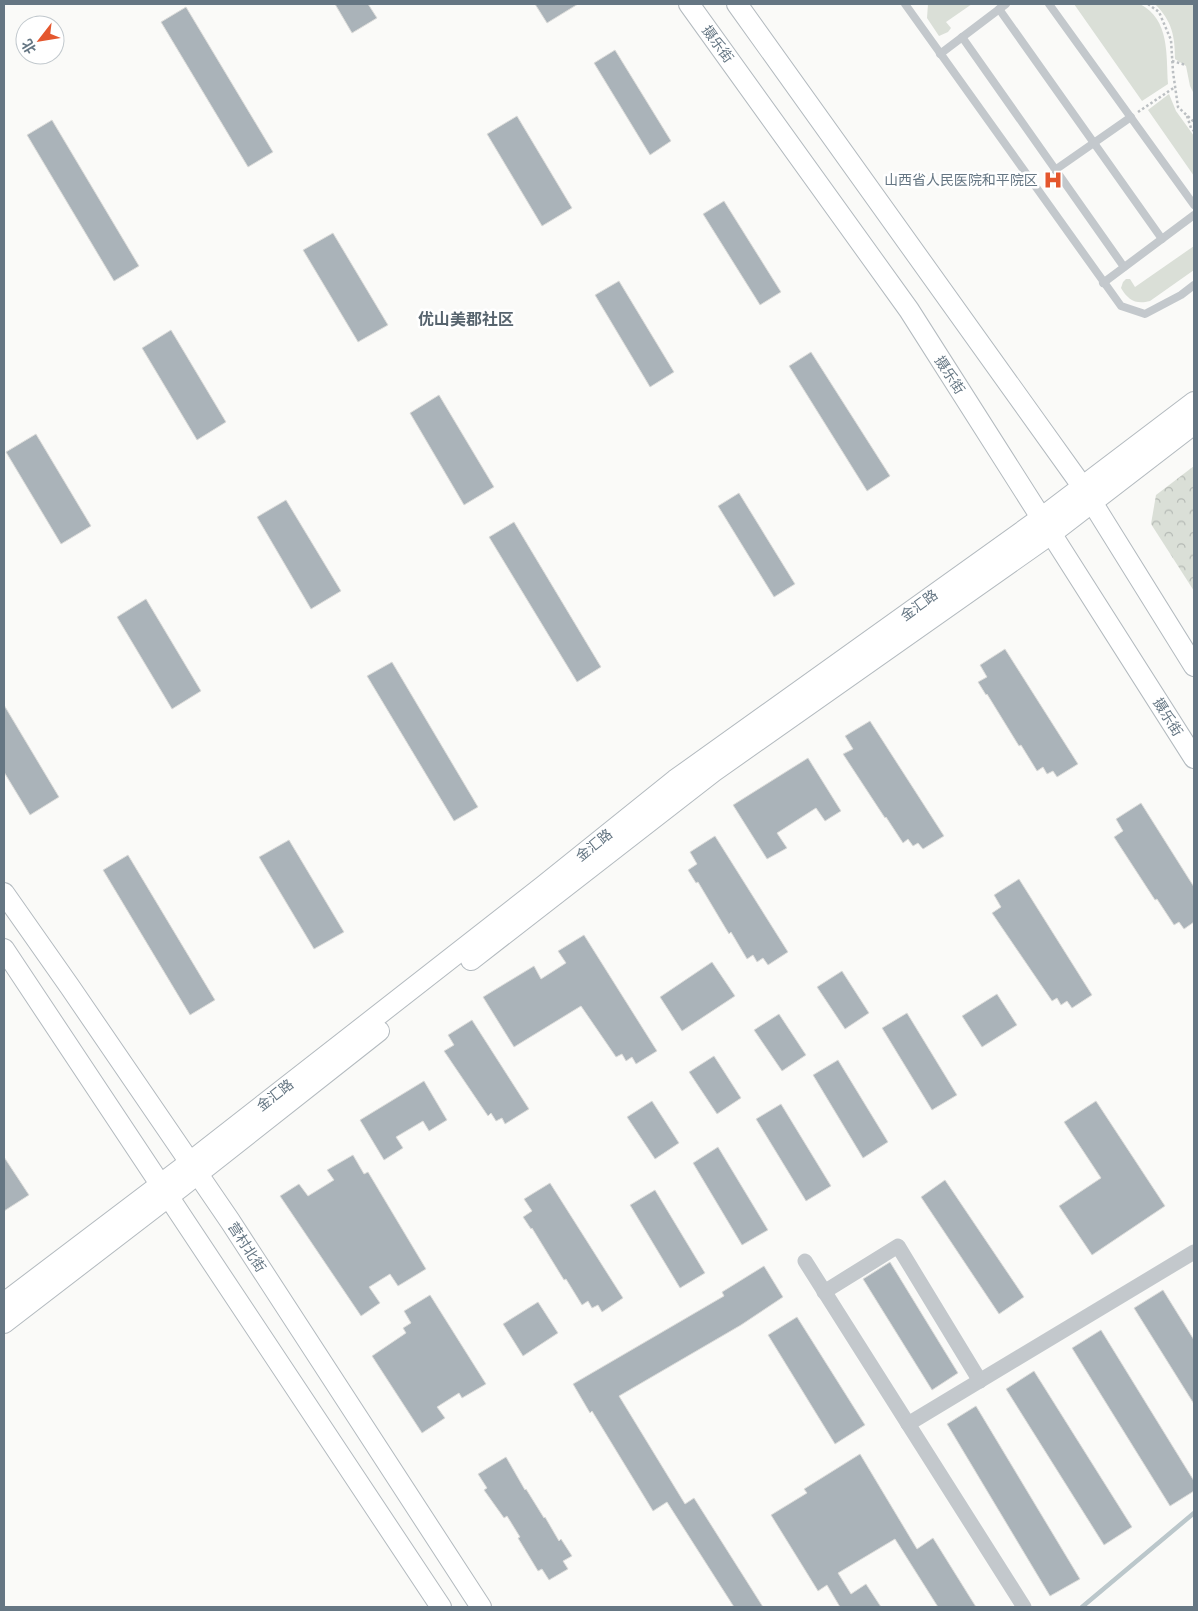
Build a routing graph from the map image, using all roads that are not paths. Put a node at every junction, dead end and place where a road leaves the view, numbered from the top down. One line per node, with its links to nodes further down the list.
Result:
1 (689, 4): 21 (street, 摄乐街)
2 (737, 4): 20 (street)
3 (1006, 4): 6 (lane)
4 (1049, 4): 9 (lane)
5 (908, 5): 8 (lane)
6 (999, 9): 7 (lane); 10 (lane)
7 (962, 37): 8 (lane); 11 (lane)
8 (940, 54): 16 (lane)
9 (1131, 117): 10 (lane); 12 (lane)
10 (1094, 143): 11 (lane); 14 (lane)
11 (1055, 170): 15 (lane)
12 (1194, 205)
13 (1194, 215): 14 (lane)
14 (1162, 239): 15 (lane)
15 (1124, 267): 16 (lane)
16 (1103, 283): 17 (lane)
17 (1194, 285)
18 (1194, 402): 20 (street, 金汇路)
19 (1194, 424): 20 (street, 金汇路)
20 (1087, 494): 21 (street, 金汇路); 22 (street)
21 (1046, 526): 23 (street, 摄乐街); 26 (street, 金汇路)
22 (1194, 666)
23 (1194, 758)
24 (4, 893): 26 (street, 营村北街)
25 (4, 949): 27 (street)
26 (194, 1168): 27 (street, 金汇路); 36 (street, 营村北街)
27 (164, 1191): 31 (street, 金汇路); 32 (street, 金汇路); 35 (street)
28 (1194, 1252): 33 (street)
29 (805, 1261): 30 (street)
30 (824, 1292): 33 (street); 34 (street)
31 (4, 1303)
32 (4, 1323)
33 (980, 1381): 34 (street)
34 (908, 1424): 37 (street)
35 (441, 1607)
36 (481, 1607)
37 (1024, 1607)

